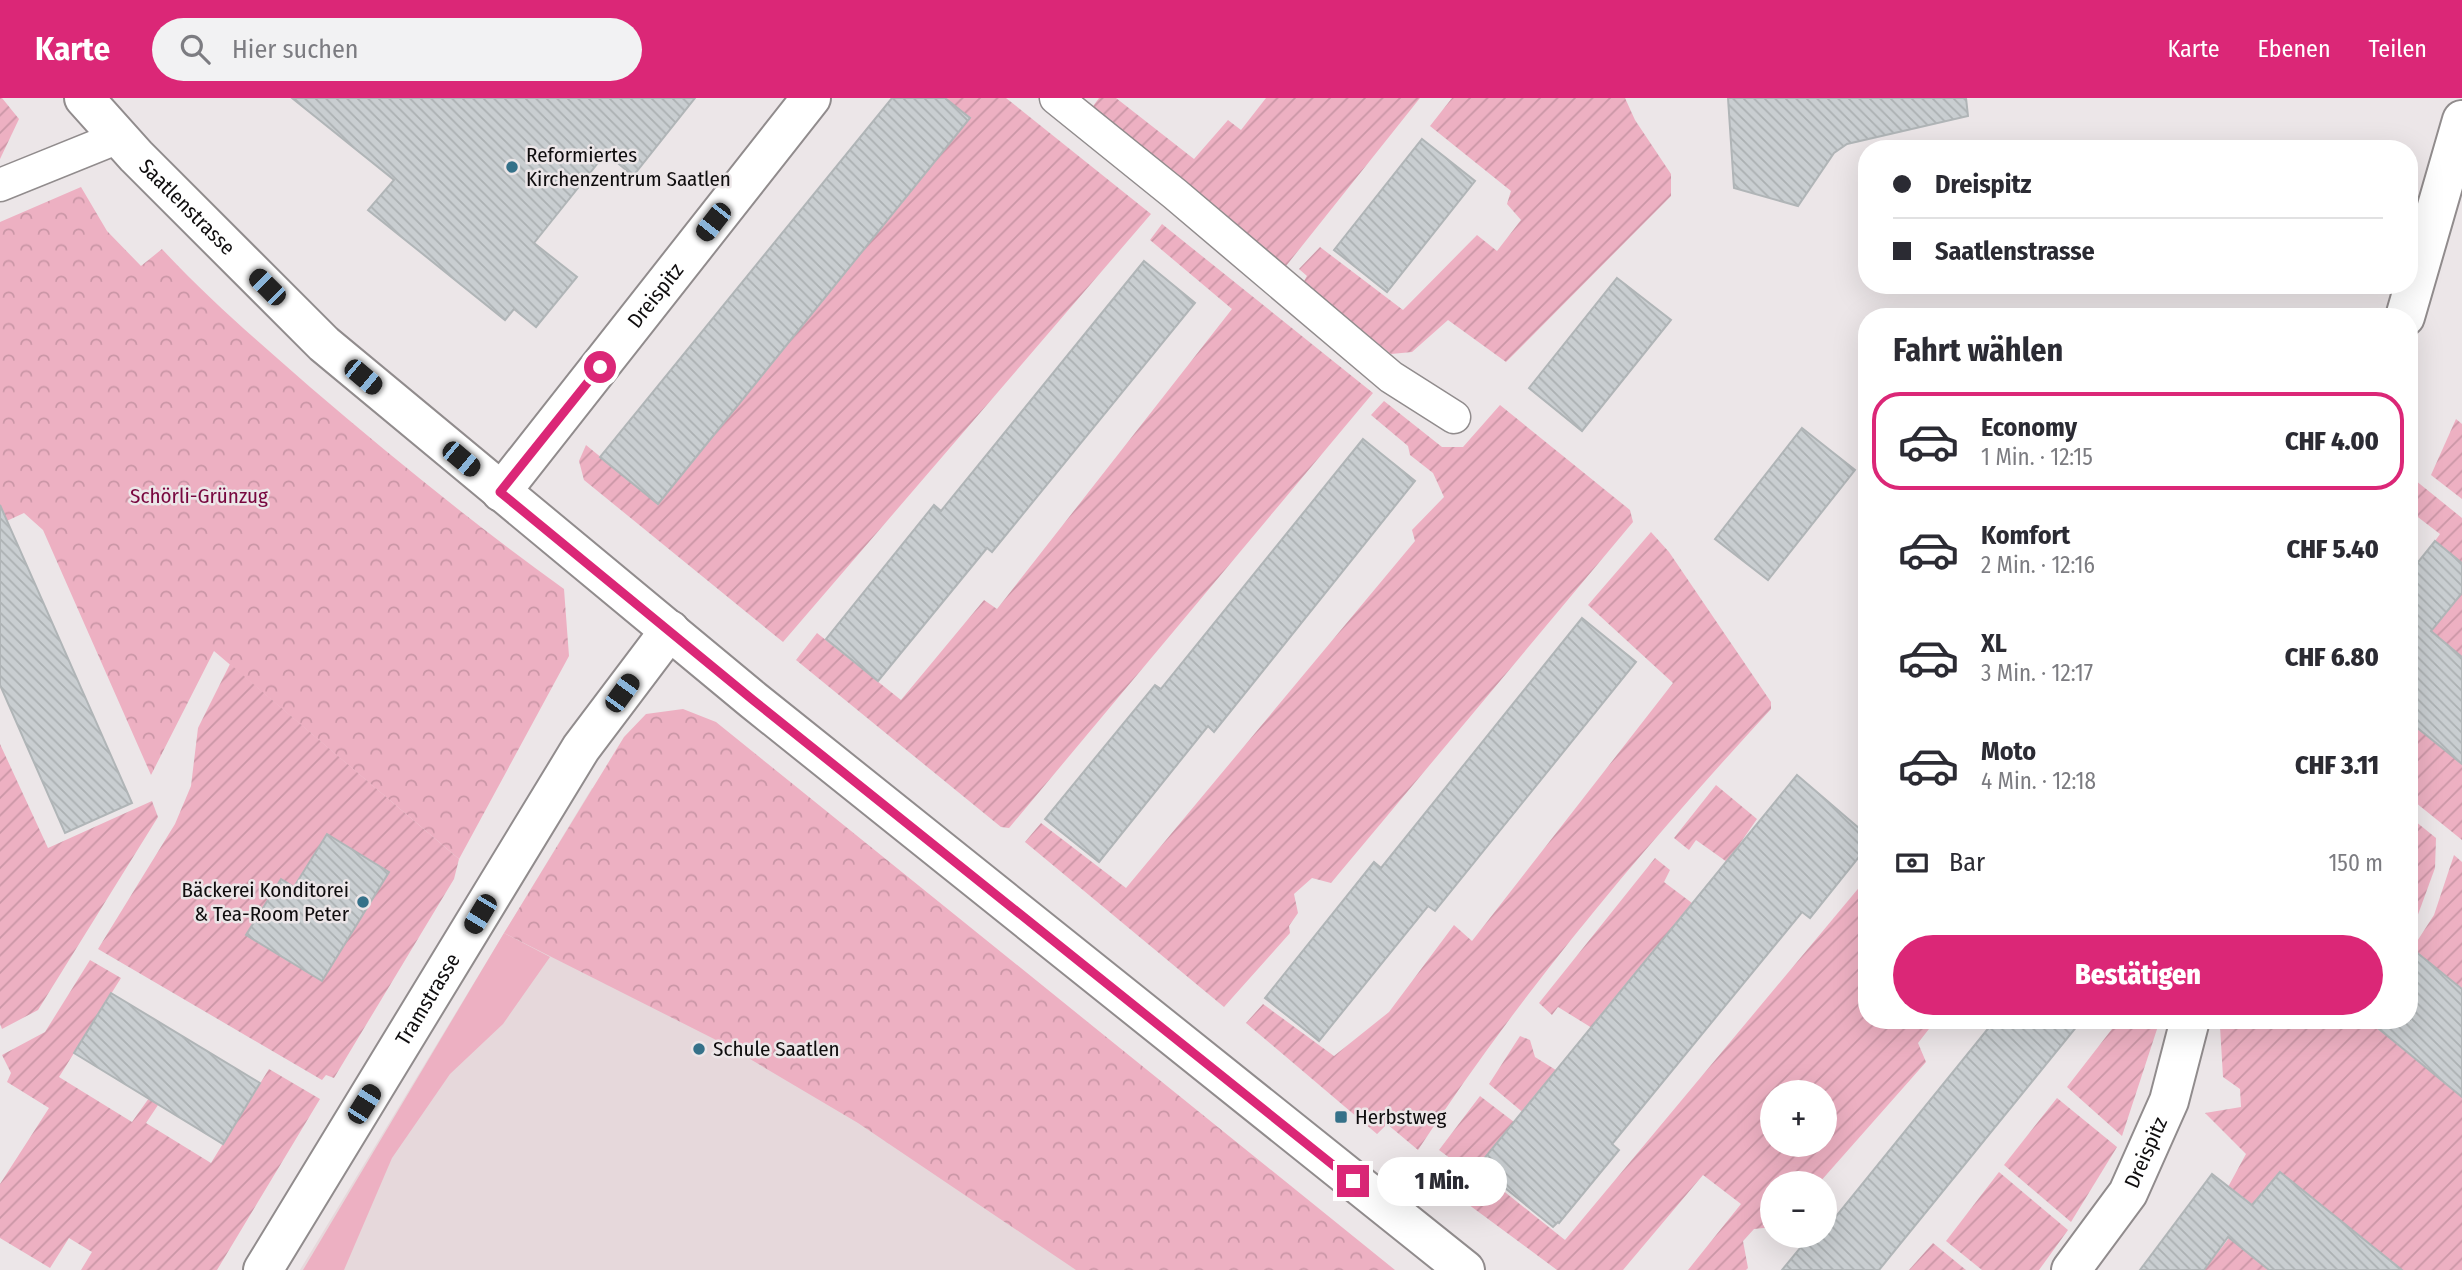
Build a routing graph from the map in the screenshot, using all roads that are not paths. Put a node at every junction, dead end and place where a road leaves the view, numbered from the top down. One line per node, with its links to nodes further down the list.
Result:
1 (84, 98): 5 (street, Saatlenstrasse)
2 (811, 98): 9 (street, Dreispitz)
3 (1056, 98): 8 (lane)
4 (2462, 120): 7 (street)
5 (118, 137): 6 (lane); 9 (street, Saatlenstrasse)
6 (0, 185)
7 (2418, 269)
8 (1454, 417)
9 (500, 492): 10 (street, Saatlenstrasse)
10 (670, 629): 12 (street, Tramstrasse); 13 (street, Saatlenstrasse)
11 (2188, 1029): 14 (street, Dreispitz)
12 (263, 1270)
13 (1465, 1270)
14 (2071, 1270)

